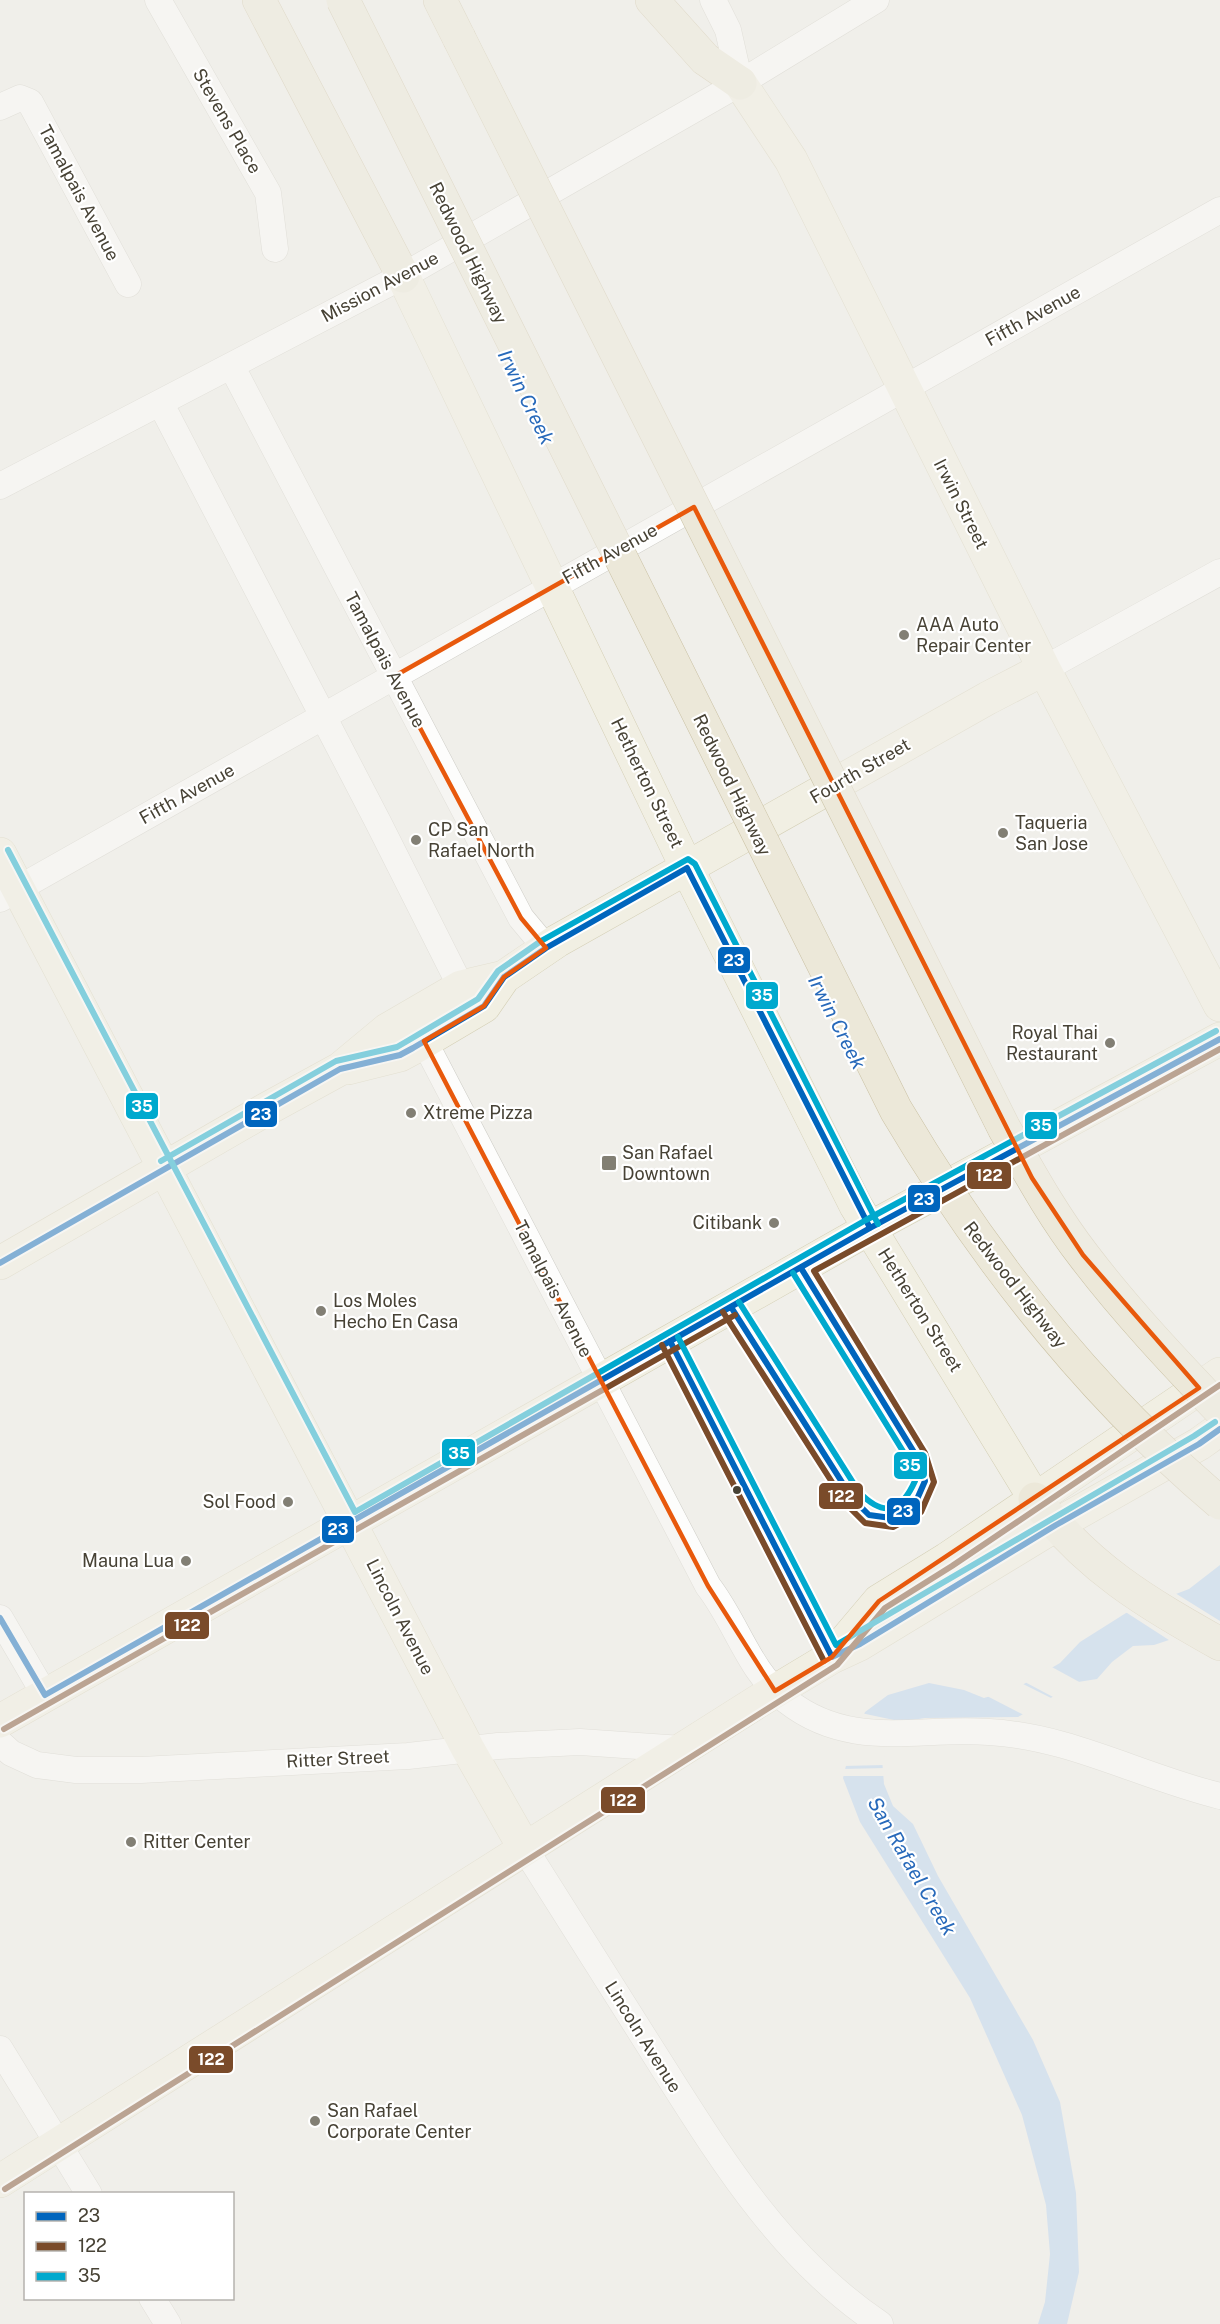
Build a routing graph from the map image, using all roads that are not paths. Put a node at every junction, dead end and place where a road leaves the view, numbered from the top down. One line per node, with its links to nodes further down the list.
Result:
1 (158, 0): 11 (street, Stevens Place)
2 (260, 0): 12 (highway)
3 (343, 0): 41 (highway, Redwood Highway, bridge)
4 (440, 0): 38 (highway, bridge)
5 (652, 0): 8 (highway)
6 (713, 0): 8 (street, Irwin Street)
7 (876, 0): 8 (street, Mission Avenue)
8 (740, 83): 12 (street, Mission Avenue); 15 (main road, Irwin Street)
9 (0, 107): 13 (street, Tamalpais Avenue)
10 (1220, 210): 15 (street, Fifth Avenue)
11 (275, 249)
12 (403, 276): 14 (street, Mission Avenue); 19 (main road, Hetherton Street)
13 (128, 284)
14 (232, 367): 16 (street, Mission Avenue); 21 (street, Tamalpais Avenue)
15 (904, 388): 19 (street, Fifth Avenue); 20 (main road, Irwin Street)
16 (161, 404): 17 (street, Mission Avenue); 22 (street)
17 (0, 486)
18 (1220, 572): 20 (street, Fourth Street)
19 (552, 587): 21 (street, Fifth Avenue); 24 (main road, Hetherton Street)
20 (1044, 669): 24 (main road, Fourth Street); 29 (main road, Irwin Street)
21 (393, 677): 22 (street, Fifth Avenue); 26 (street, Tamalpais Avenue)
22 (322, 717): 25 (street, Fifth Avenue); 28 (street)
23 (0, 854): 25 (main road, Lincoln Avenue)
24 (687, 868): 26 (main road, Fourth Street); 34 (main road, Hetherton Street)
25 (9, 894): 33 (main road, Lincoln Avenue)
26 (546, 948): 27 (main road, Fourth Street)
27 (504, 977): 28 (main road, Fourth Street); 31 (main road, Fourth Street)
28 (461, 987): 32 (main road, Fourth Street)
29 (1220, 1005)
30 (1220, 1039): 34 (main road)
31 (424, 1041): 32 (main road, Fourth Street); 37 (street, Tamalpais Avenue)
32 (340, 1070): 33 (main road, Fourth Street)
33 (165, 1169): 35 (main road, Fourth Street); 42 (main road, Lincoln Avenue)
34 (870, 1228): 37 (main road); 40 (main road, Hetherton Street)
35 (0, 1263)
36 (1220, 1374): 40 (main road)
37 (601, 1381): 42 (main road); 47 (street, Tamalpais Avenue)
38 (1220, 1410)
39 (1220, 1429): 43 (main road)
40 (1035, 1499): 43 (highway); 46 (main road)
41 (1220, 1503)
42 (351, 1524): 48 (main road); 51 (main road, Lincoln Avenue)
43 (1056, 1525): 45 (highway); 46 (main road)
44 (0, 1618): 48 (street)
45 (1220, 1644)
46 (832, 1657): 47 (main road)
47 (775, 1691): 52 (main road); 53 (street, Tamalpais Avenue)
48 (45, 1695): 49 (main road)
49 (0, 1721)
50 (0, 1743): 51 (street, Ritter Street)
51 (468, 1749): 52 (street, Ritter Street); 54 (main road, Lincoln Avenue)
52 (682, 1749): 54 (main road)
53 (1220, 1796)
54 (525, 1849): 56 (main road); 61 (street, Lincoln Avenue)
55 (0, 2049): 56 (street)
56 (60, 2145): 57 (main road); 58 (street)
57 (0, 2181)
58 (88, 2192)
59 (153, 2300): 60 (street)
60 (168, 2324)
61 (880, 2324)

